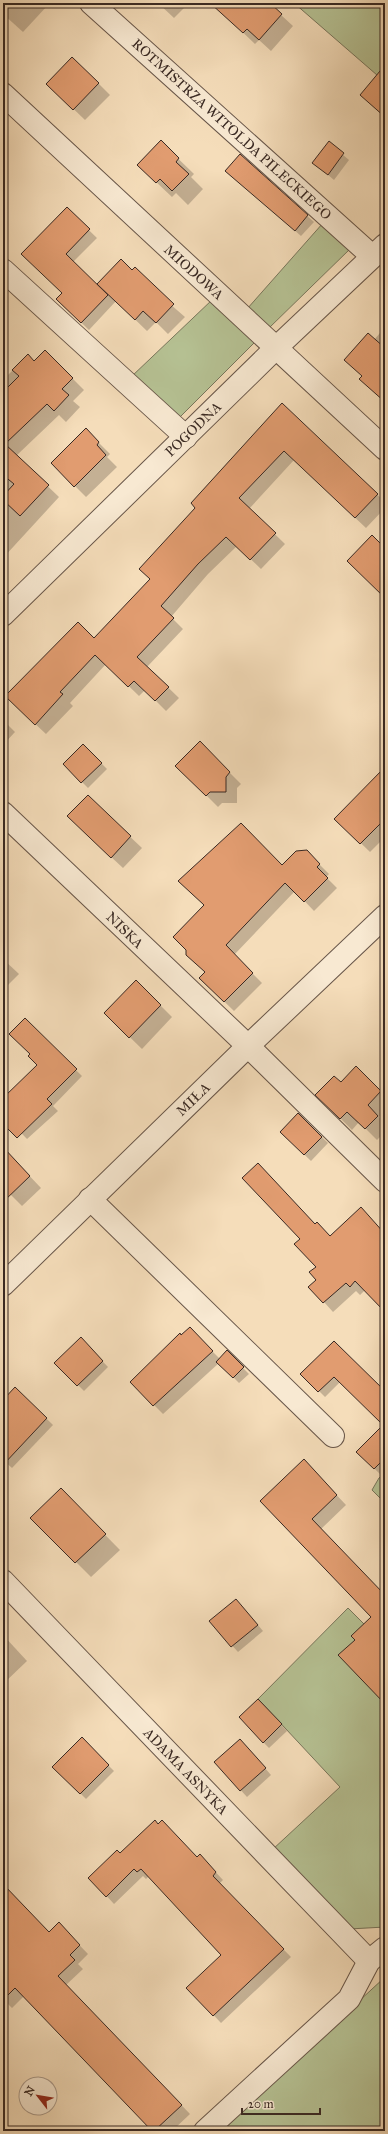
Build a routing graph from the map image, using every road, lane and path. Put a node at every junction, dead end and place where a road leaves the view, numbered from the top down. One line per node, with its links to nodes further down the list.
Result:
1 (91, 3): 3 (street, ROTMISTRZA WITOLDA PILECKIEGO)
2 (3, 94): 5 (street, MIODOWA)
3 (379, 250): 5 (street, POGODNA)
4 (3, 270): 6 (street)
5 (277, 347): 6 (street, POGODNA); 7 (street, MIODOWA)
6 (186, 437): 8 (street, POGODNA)
7 (385, 449)
8 (3, 615)
9 (3, 813): 11 (street, NISKA)
10 (385, 916): 11 (street, MIŁA)
11 (248, 1046): 12 (street, NISKA); 13 (street, MIŁA)
12 (385, 1181)
13 (90, 1199): 14 (street, MIŁA); 15 (street)
14 (3, 1285)
15 (333, 1436)
16 (3, 1581): 17 (street, ADAMA ASNYKA)
17 (377, 1954): 18 (street)
18 (205, 2131)

